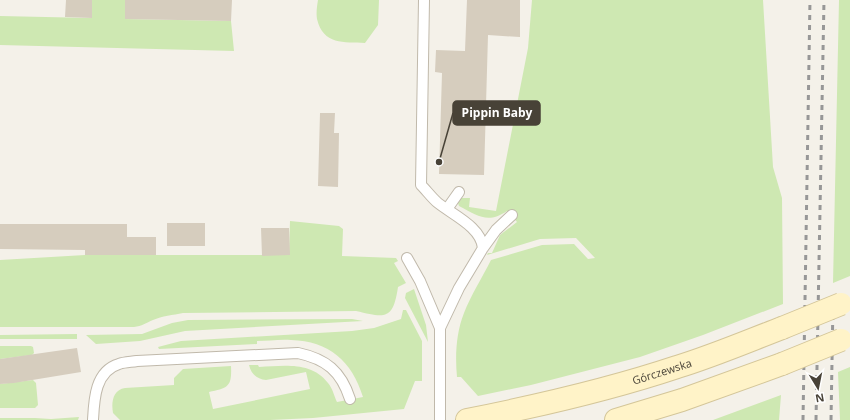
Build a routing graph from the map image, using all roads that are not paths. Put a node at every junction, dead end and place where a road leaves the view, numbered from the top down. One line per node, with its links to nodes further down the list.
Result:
1 (424, 0): 3 (lane)
2 (459, 192): 3 (lane)
3 (447, 209): 5 (lane)
4 (512, 215): 5 (lane)
5 (483, 248): 8 (lane)
6 (407, 258): 8 (lane)
7 (846, 302): 13 (main road, Górczewska, bridge)
8 (440, 328): 12 (lane)
9 (845, 338): 14 (main road, bridge)
10 (350, 399): 11 (lane)
11 (94, 420)
12 (440, 420)
13 (467, 420)
14 (616, 420)

